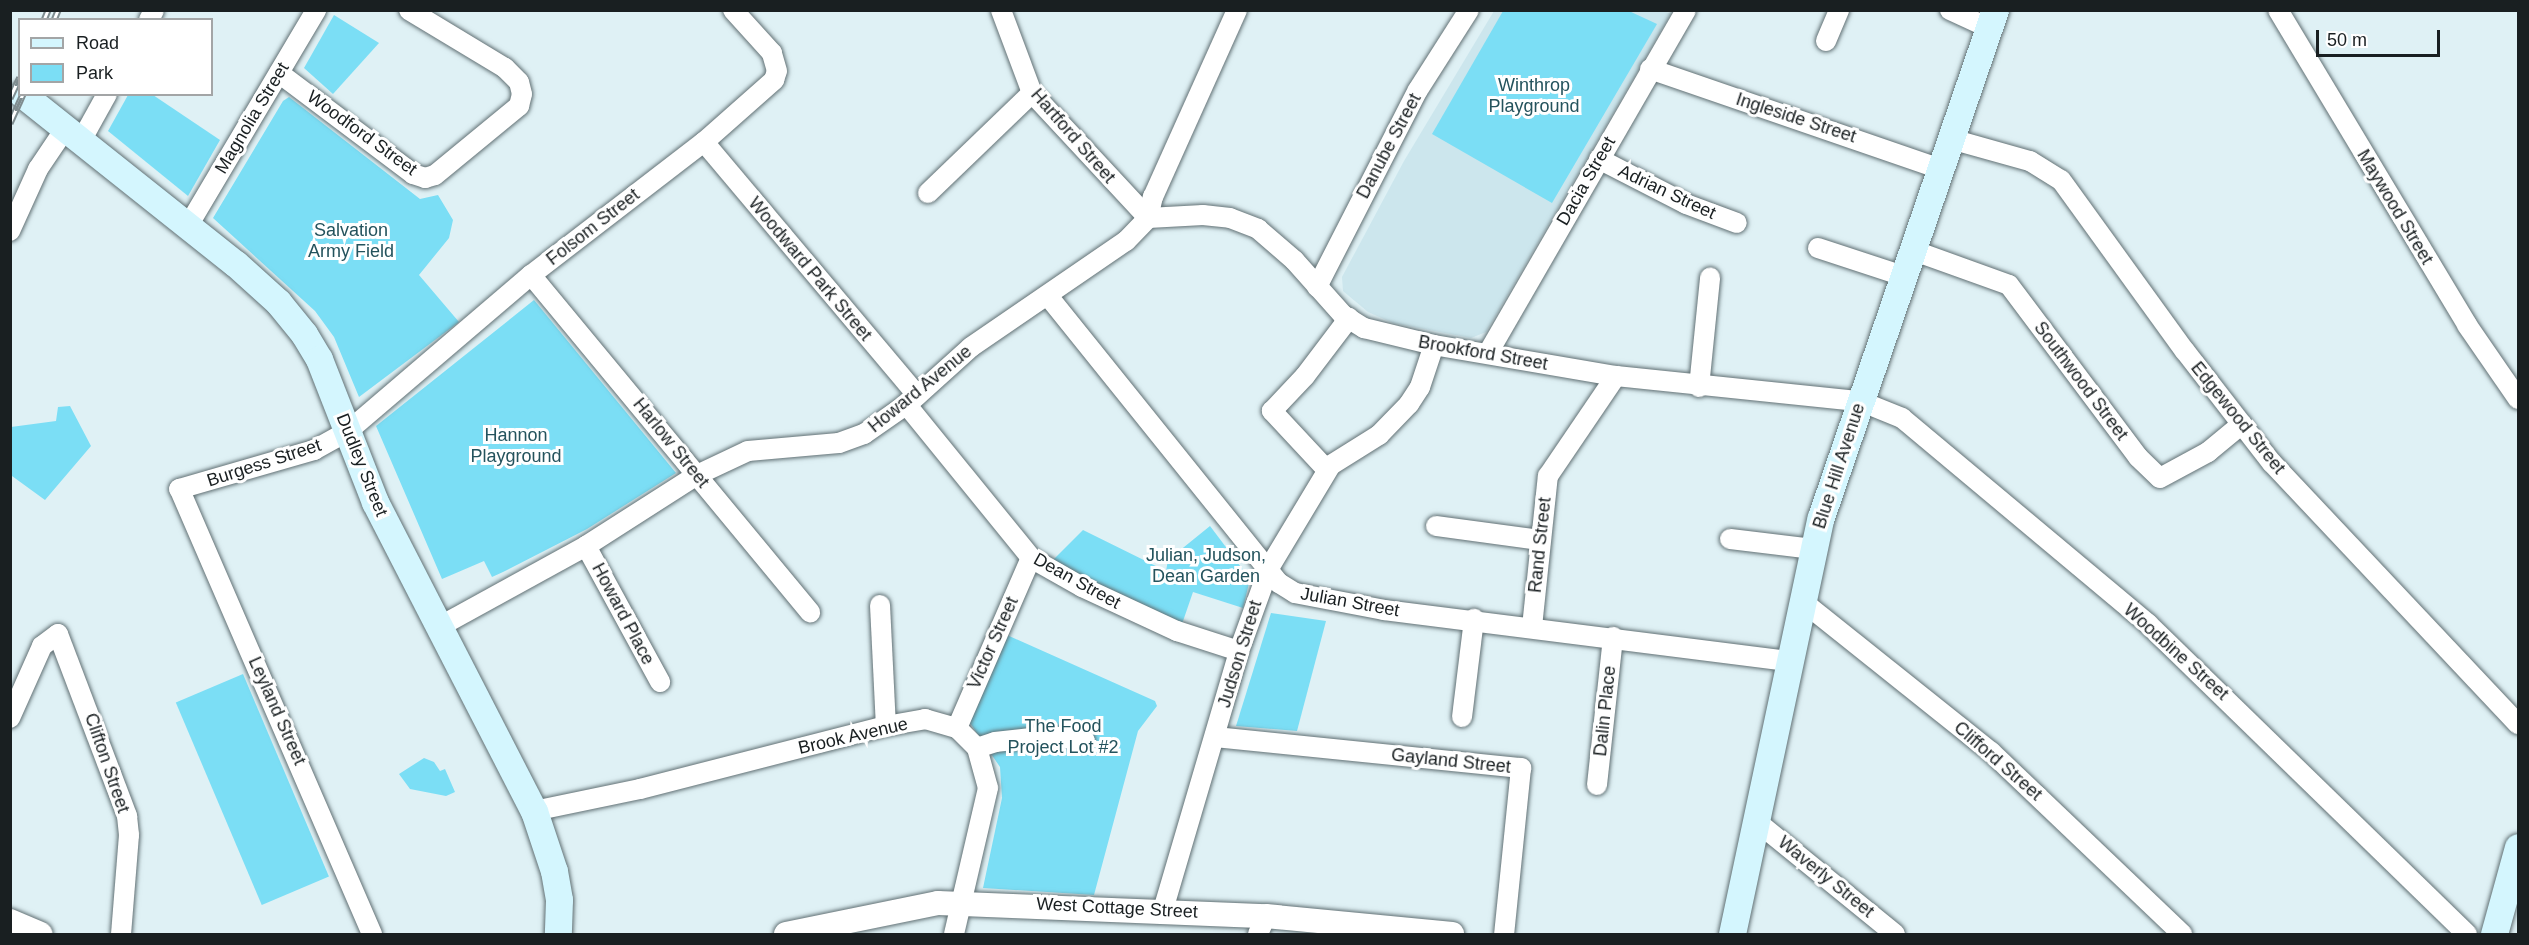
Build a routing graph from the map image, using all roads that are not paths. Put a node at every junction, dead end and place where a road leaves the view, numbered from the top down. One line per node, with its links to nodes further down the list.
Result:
1 (316, 10): 14 (street, Magnolia Street)
2 (409, 10): 14 (street, Woodford Street)
3 (733, 10): 20 (street, Folsom Street)
4 (1001, 10): 15 (street, Hartford Street)
5 (1237, 10): 24 (street, Howard Avenue)
6 (1469, 10): 33 (street, Danube Street)
7 (1686, 10): 13 (street, Dacia Street)
8 (1839, 10): 12 (street)
9 (1950, 10): 11 (street)
10 (2278, 10): 40 (street, Maywood Street)
11 (1992, 19): 19 (main road, Blue Hill Avenue)
12 (1826, 41)
13 (1650, 69): 21 (street, Dacia Street); 22 (street, Ingleside Street)
14 (279, 73): 26 (street, Magnolia Street)
15 (1032, 93): 23 (street); 24 (street, Hartford Street)
16 (25, 96): 18 (main road, Dudley Street)
17 (105, 96): 18 (street)
18 (73, 135): 26 (main road, Dudley Street); 27 (street)
19 (1951, 139): 22 (main road, Blue Hill Avenue); 43 (street, Edgewood Street)
20 (704, 142): 30 (street, Folsom Street); 41 (street, Woodward Park Street)
21 (1599, 159): 25 (street, Adrian Street); 37 (street, Dacia Street)
22 (1941, 169): 29 (main road, Blue Hill Avenue)
23 (928, 193)
24 (1148, 218): 33 (street, Brookford Street); 34 (street, Howard Avenue)
25 (1737, 223)
26 (188, 226): 44 (main road, Dudley Street)
27 (10, 231)
28 (1818, 248): 31 (street)
29 (1912, 250): 31 (main road, Blue Hill Avenue); 43 (street, Southwood Street)
30 (531, 275): 44 (street, Folsom Street); 46 (street, Harlow Street)
31 (1903, 276): 42 (main road, Blue Hill Avenue)
32 (1710, 278): 39 (street)
33 (1317, 287): 35 (street, Brookford Street)
34 (1048, 296): 41 (street, Howard Avenue); 54 (street, Julian Street)
35 (1349, 318): 36 (street, Brookford Street); 45 (street)
36 (1434, 345): 37 (street, Brookford Street); 45 (street, Judson Street)
37 (1488, 353): 38 (street, Brookford Street)
38 (1616, 376): 39 (street, Brookford Street); 50 (street, Rand Street)
39 (1699, 387): 42 (street, Brookford Street)
40 (2518, 399)
41 (912, 400): 46 (street, Howard Avenue); 53 (street, Dean Street)
42 (1860, 401): 52 (main road, Blue Hill Avenue); 92 (street, Woodbine Street)
43 (2242, 424): 67 (street, Edgewood Street)
44 (347, 432): 47 (street, Burgess Street); 60 (main road, Dudley Street)
45 (1327, 470): 54 (street, Judson Street)
46 (698, 475): 51 (street, Howard Avenue); 57 (street, Harlow Street)
47 (179, 489): 83 (street, Leyland Street)
48 (1436, 526): 50 (street)
49 (1730, 538): 52 (street)
50 (1539, 540): 59 (street, Rand Street)
51 (586, 546): 60 (street, Howard Avenue); 64 (street, Howard Place)
52 (1813, 549): 55 (main road, Blue Hill Avenue)
53 (1031, 558): 62 (street, Dean Street); 69 (street, Victor Street)
54 (1269, 568): 58 (street, Julian Street); 62 (street, Judson Street)
55 (1802, 600): 63 (main road, Blue Hill Avenue); 91 (street, Clifford Street)
56 (880, 605): 68 (street)
57 (810, 612)
58 (1474, 619): 59 (street, Julian Street); 65 (street)
59 (1532, 627): 61 (street, Julian Street)
60 (437, 628): 74 (main road, Dudley Street)
61 (1613, 637): 63 (street, Julian Street); 73 (street, Dalin Place)
62 (1239, 651): 70 (street, Judson Street)
63 (1788, 662): 75 (main road, Blue Hill Avenue)
64 (660, 682)
65 (1462, 717)
66 (10, 718): 82 (street, Clifton Street)
67 (2518, 724)
68 (886, 726): 69 (street, Brook Avenue); 74 (street, Brook Avenue)
69 (957, 728): 72 (street, Brook Avenue)
70 (1215, 737): 78 (street, Judson Street); 88 (street, Gayland Street)
71 (1085, 740): 72 (street)
72 (977, 748): 77 (street, Brook Avenue)
73 (1597, 785)
74 (534, 811): 84 (main road, Dudley Street)
75 (1756, 821): 89 (main road, Blue Hill Avenue); 90 (street, Waverly Street)
76 (2518, 847): 93 (main road)
77 (960, 903): 78 (street, West Cottage Street); 85 (street, West Cottage Street); 86 (street, Brook Avenue)
78 (1163, 910): 80 (street, West Cottage Street)
79 (10, 921): 81 (street)
80 (1262, 925): 87 (street, West Cottage Street)
81 (40, 934)
82 (121, 934)
83 (372, 934)
84 (558, 934)
85 (786, 934)
86 (954, 934)
87 (1452, 934)
88 (1504, 934)
89 (1732, 934)
90 (1895, 934)
91 (2182, 934)
92 (2467, 934)
93 (2494, 934)

